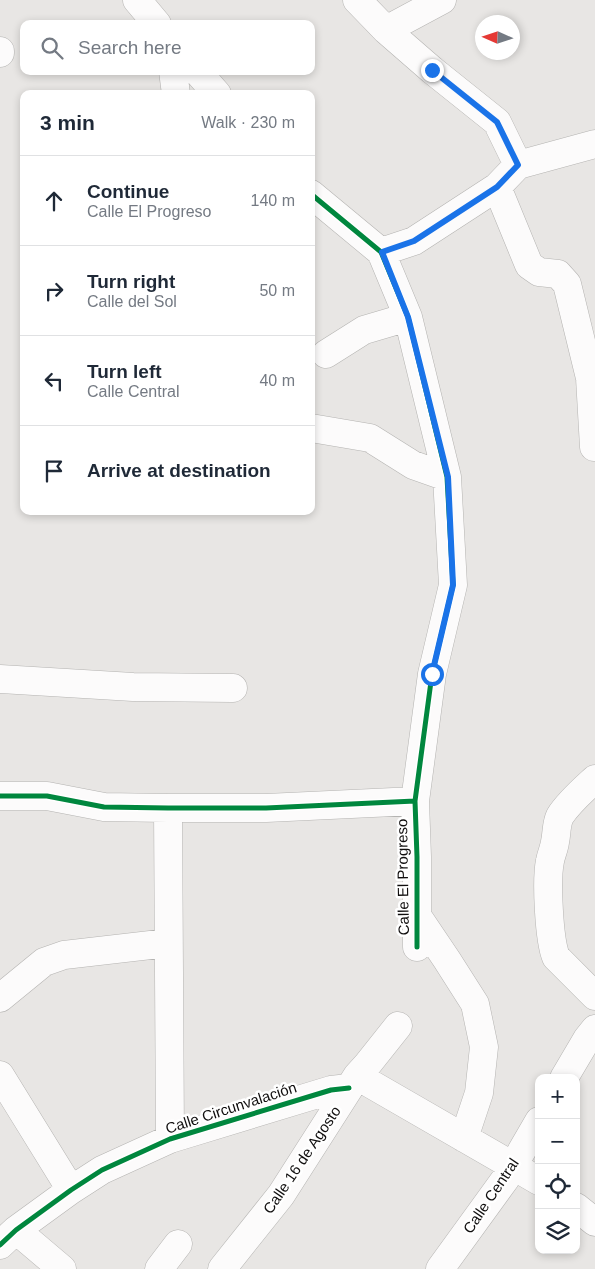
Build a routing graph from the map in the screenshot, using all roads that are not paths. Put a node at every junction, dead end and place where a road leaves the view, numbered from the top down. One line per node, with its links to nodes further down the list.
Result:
1 (137, 0): 4 (street)
2 (357, 0): 5 (street)
3 (442, 0): 5 (street)
4 (154, 20)
5 (386, 30): 11 (street)
6 (174, 75): 8 (street)
7 (200, 75): 9 (street)
8 (176, 90)
9 (214, 90)
10 (595, 144): 11 (street)
11 (518, 165): 12 (street)
12 (497, 187): 14 (street); 18 (street)
13 (315, 197): 14 (street, Calle El Progreso)
14 (382, 252): 15 (street, Calle El Progreso)
15 (408, 317): 16 (street); 19 (street, Calle El Progreso)
16 (326, 354)
17 (315, 429): 19 (street)
18 (594, 447)
19 (448, 477): 24 (street, Calle El Progreso)
20 (0, 678): 21 (street)
21 (233, 688)
22 (595, 779): 29 (street)
23 (0, 796): 25 (street)
24 (414, 801): 25 (street); 26 (street, Calle El Progreso)
25 (168, 808): 27 (street)
26 (416, 914): 28 (street, Calle El Progreso); 37 (street)
27 (168, 943): 30 (street); 38 (street)
28 (417, 947)
29 (595, 996)
30 (0, 998)
31 (398, 1026): 35 (street, Calle 16 de Agosto)
32 (595, 1029): 33 (street)
33 (566, 1074)
34 (0, 1075): 41 (street)
35 (353, 1082): 37 (street); 38 (street, Calle Circunvalación); 48 (street, Calle 16 de Agosto)
36 (535, 1128): 39 (street, Calle Central)
37 (464, 1138): 39 (street)
38 (170, 1139): 41 (street, Calle Circunvalación)
39 (512, 1166): 40 (street); 49 (street, Calle Central)
40 (535, 1179)
41 (71, 1190): 44 (street, Calle Circunvalación)
42 (579, 1209): 43 (street)
43 (595, 1222)
44 (8, 1238): 46 (street)
45 (178, 1244): 47 (street)
46 (62, 1269)
47 (159, 1269)
48 (222, 1269)
49 (440, 1269)

